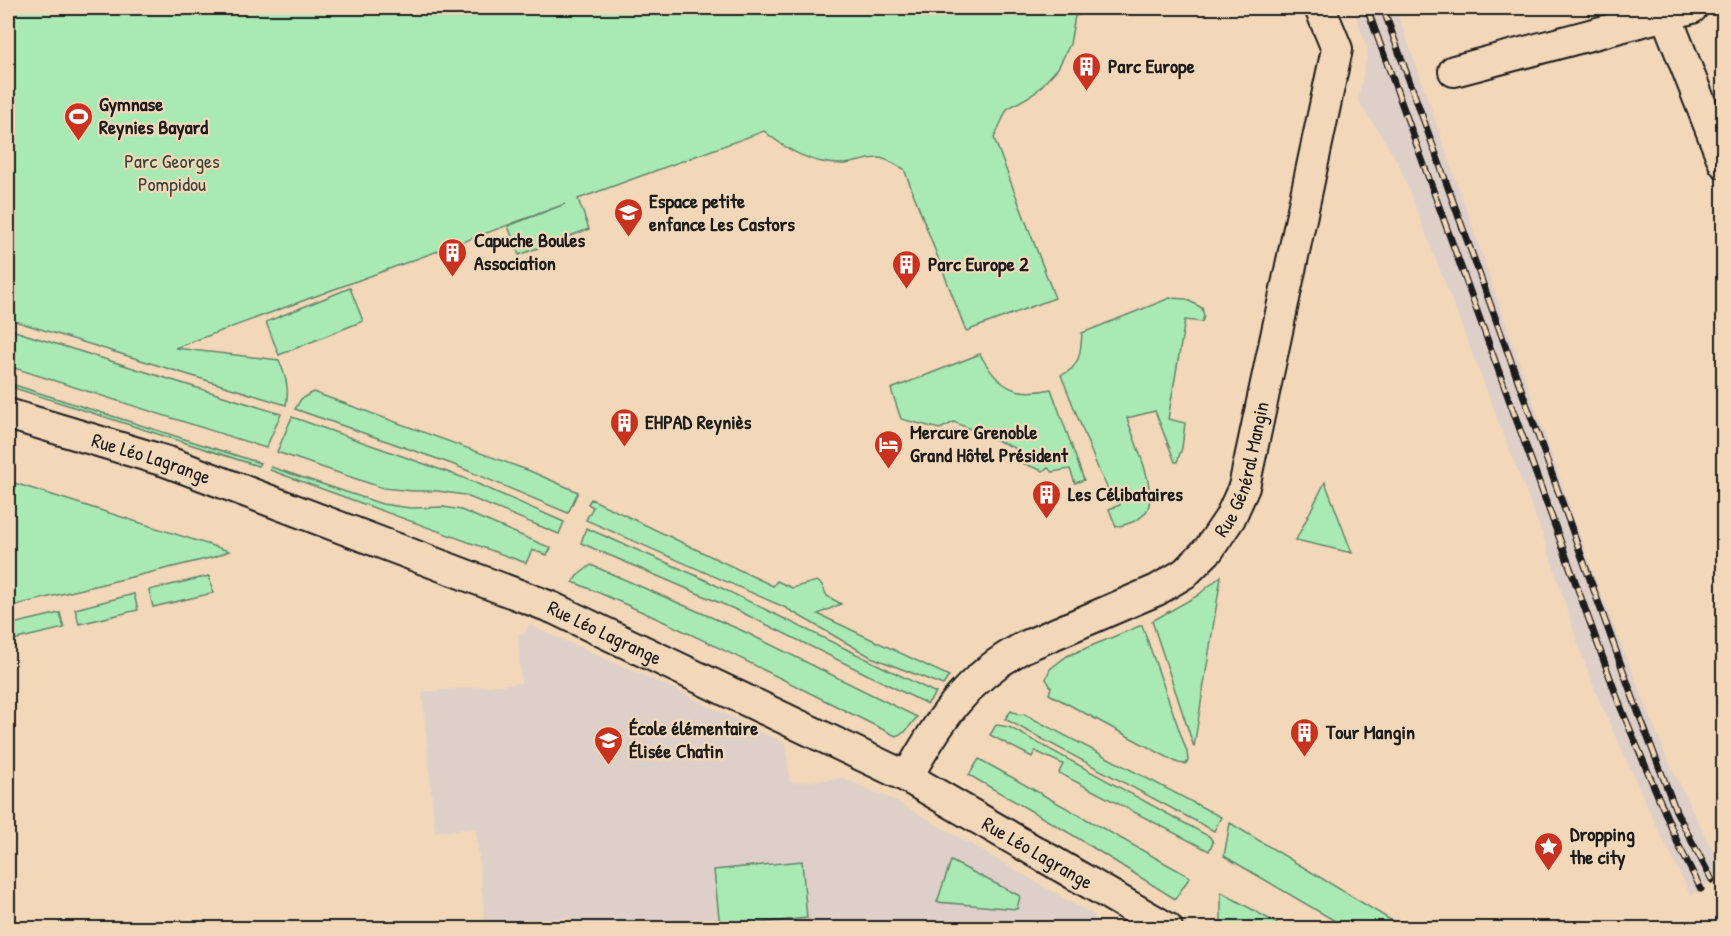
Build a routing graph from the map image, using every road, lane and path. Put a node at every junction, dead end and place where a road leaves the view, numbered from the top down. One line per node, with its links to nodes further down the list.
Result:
1 (1320, 8): 6 (street, Rue Général Mangin)
2 (1674, 10): 3 (street); 4 (street)
3 (1454, 71)
4 (1724, 163)
5 (8, 414): 6 (street, Rue Léo Lagrange)
6 (907, 777): 7 (street, Rue Léo Lagrange)
7 (1167, 928)

